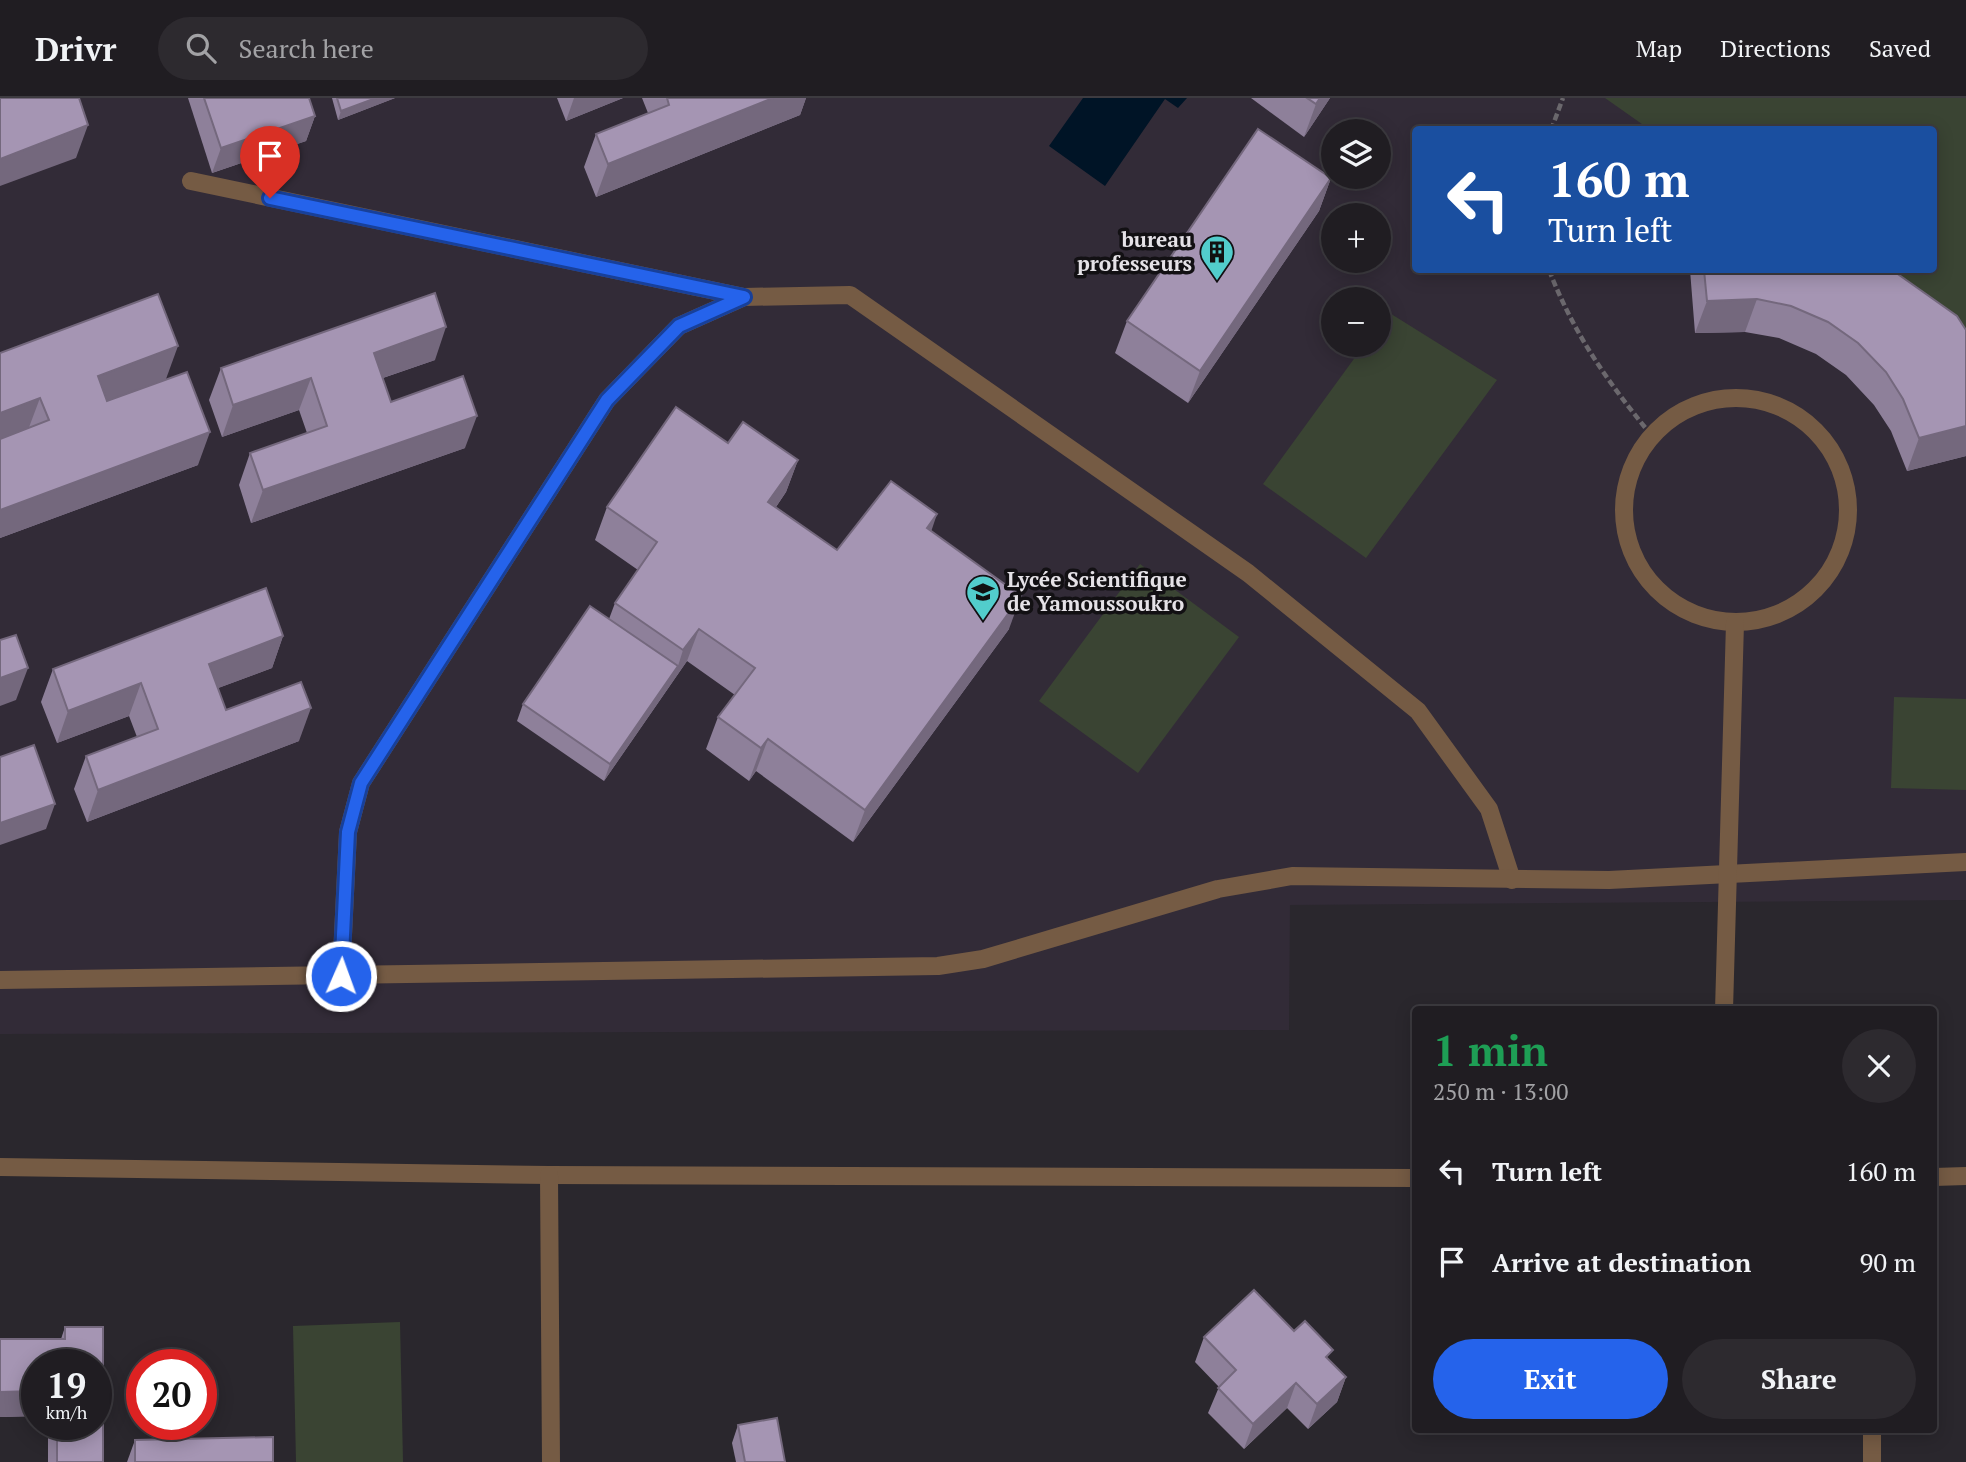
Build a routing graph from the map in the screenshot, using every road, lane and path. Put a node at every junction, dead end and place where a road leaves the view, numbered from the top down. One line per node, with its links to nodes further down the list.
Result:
1 (1563, 98): 2 (path)
2 (1552, 126)
3 (191, 181): 5 (street)
4 (1550, 273): 6 (path)
5 (744, 297): 10 (street); 11 (street)
6 (1652, 436): 7 (street); 7 (street)
7 (1735, 623): 9 (street)
8 (1966, 862): 9 (street)
9 (1726, 872): 10 (street); 13 (street)
10 (1512, 880): 11 (street)
11 (341, 976): 12 (street)
12 (0, 980)
13 (1724, 1006)
14 (0, 1167): 15 (street)
15 (549, 1175): 18 (street); 20 (street)
16 (1966, 1176): 17 (street)
17 (1937, 1177)
18 (1412, 1178)
19 (1872, 1433): 21 (street)
20 (551, 1462)
21 (1872, 1462)

